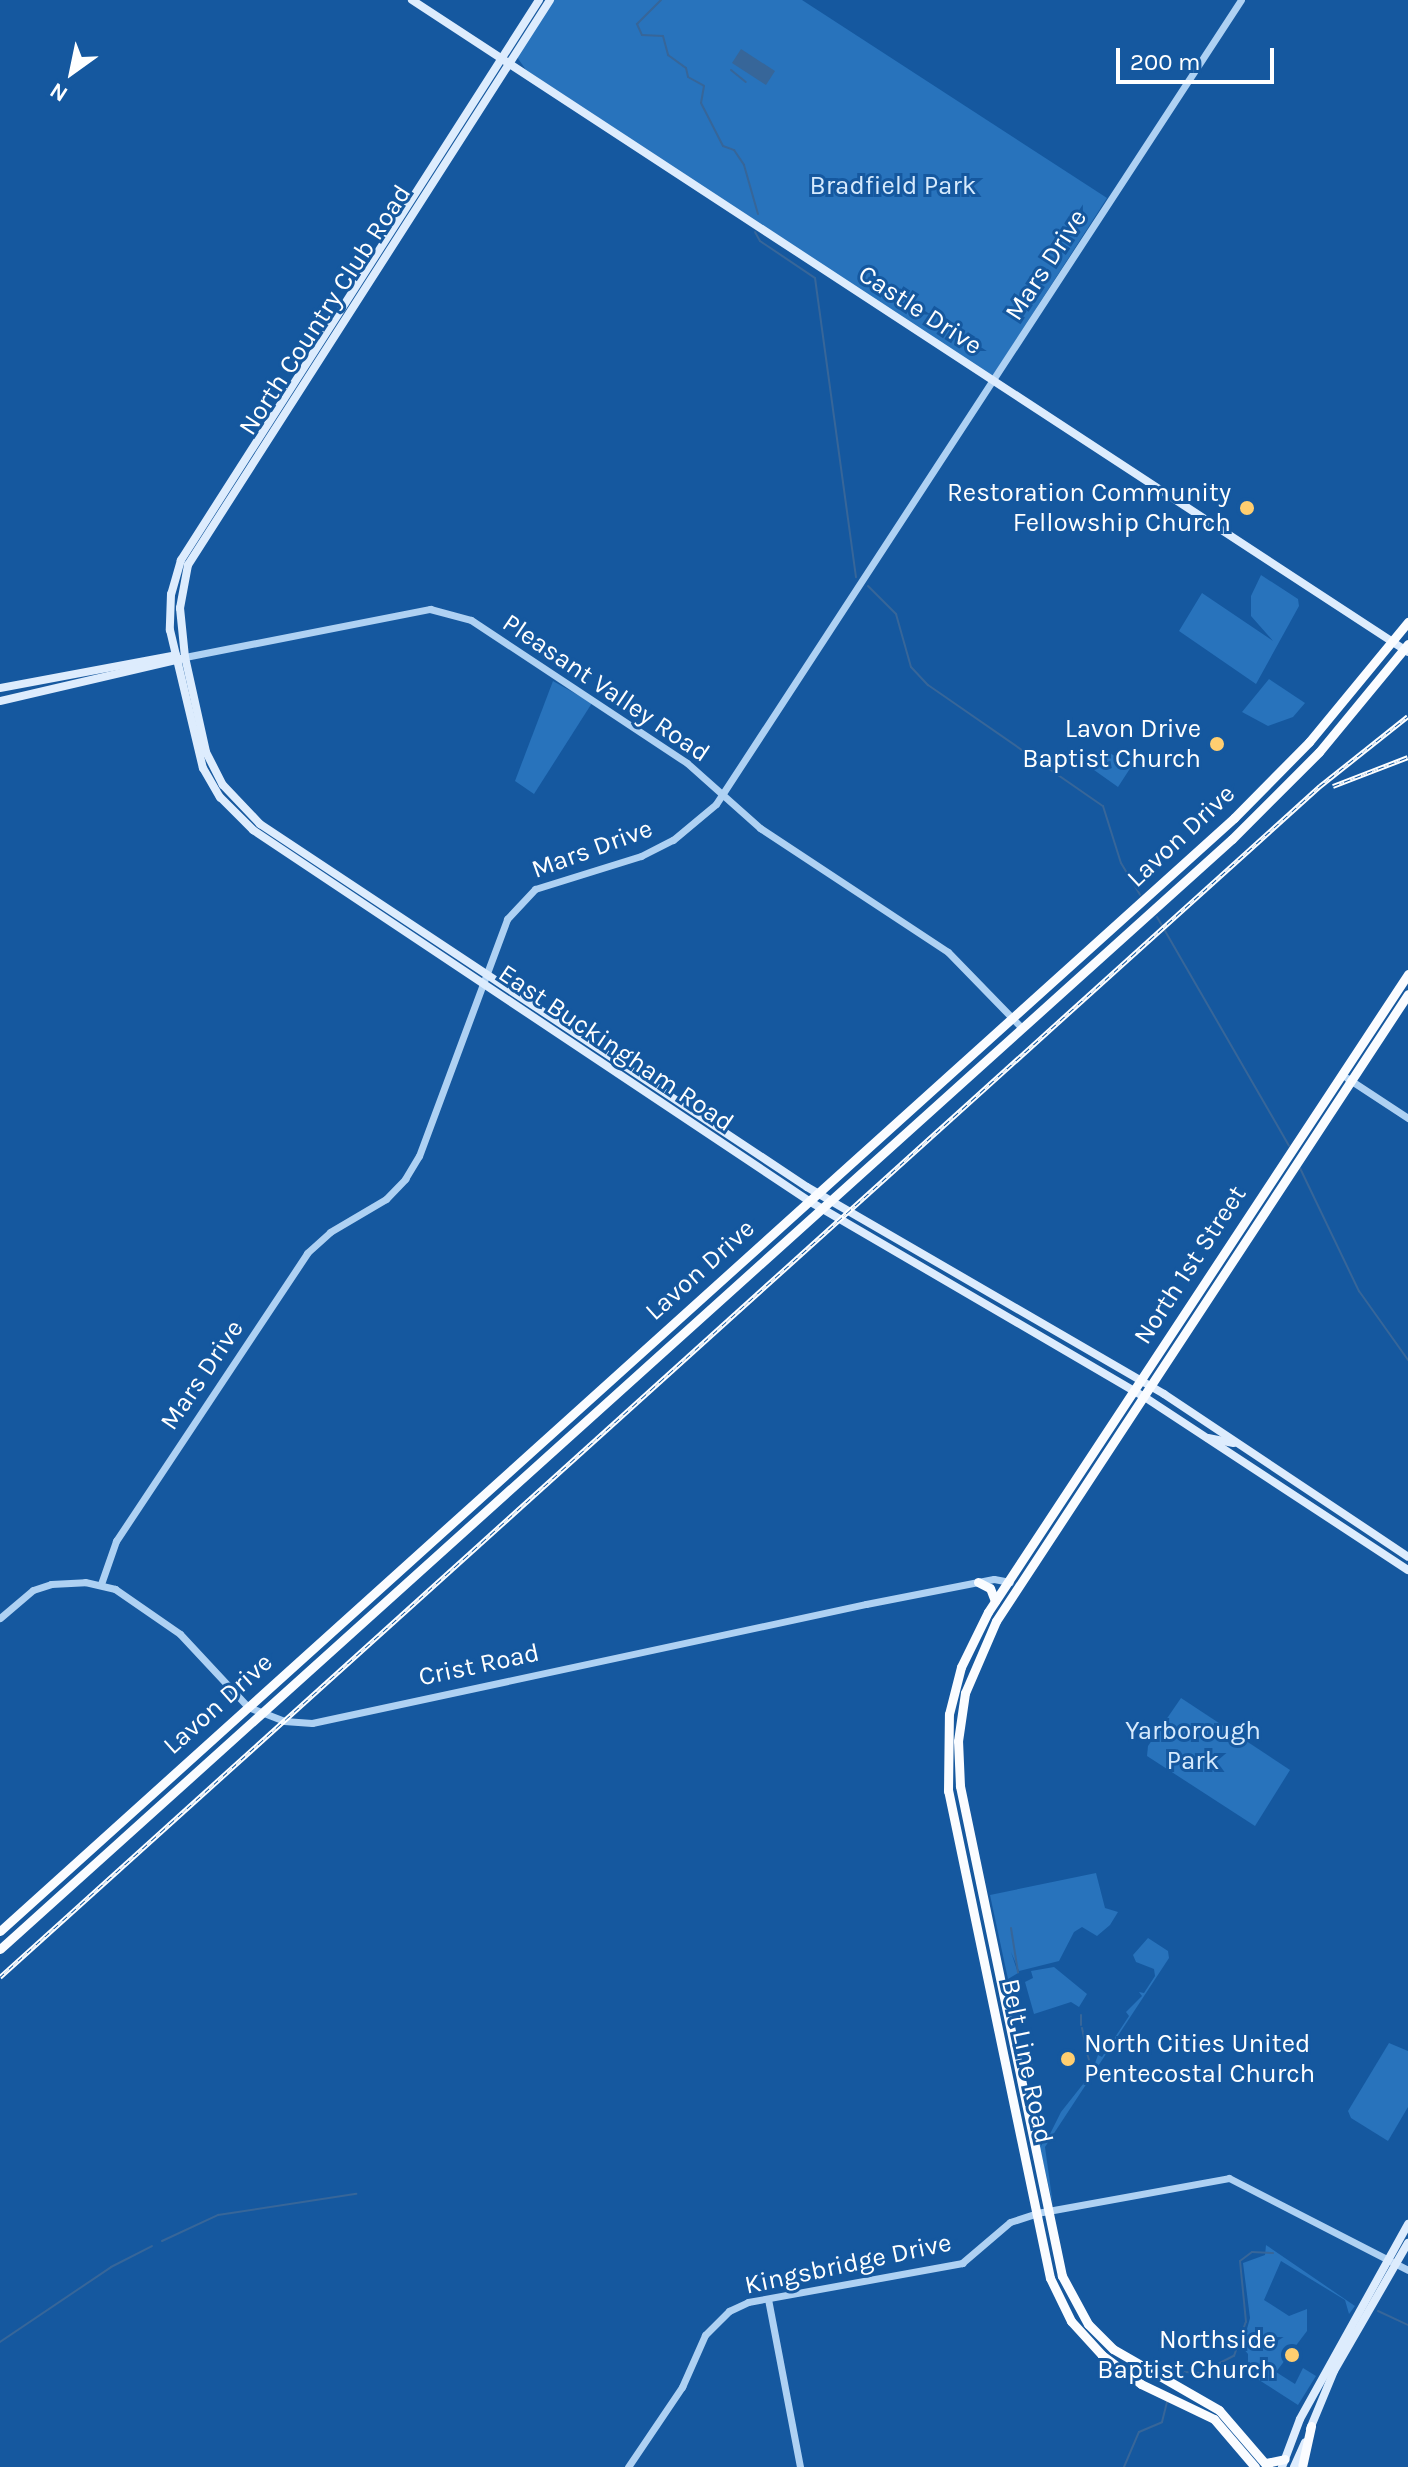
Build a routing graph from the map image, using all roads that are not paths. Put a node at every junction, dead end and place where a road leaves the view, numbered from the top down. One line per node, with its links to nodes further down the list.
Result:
1 (412, 0): 5 (main road, Castle Drive)
2 (539, 0): 5 (main road, North Country Club Road)
3 (550, 0): 5 (main road, North Country Club Road)
4 (1241, 0): 6 (street, Mars Drive)
5 (504, 61): 6 (main road, Castle Drive); 10 (main road, North Country Club Road)
6 (994, 382): 8 (main road, Castle Drive); 14 (street, Mars Drive)
7 (1408, 622): 8 (main road, Lavon Drive)
8 (1394, 642): 9 (main road, Castle Drive); 13 (main road, Lavon Drive)
9 (1407, 648): 15 (main road, Lavon Drive)
10 (179, 658): 11 (main road, Pleasant Valley Road); 12 (main road, Pleasant Valley Road); 14 (street, Pleasant Valley Road); 19 (main road, East Buckingham Road)
11 (0, 688)
12 (0, 701)
13 (1293, 759): 15 (main road); 16 (main road, Lavon Drive)
14 (723, 796): 19 (street, Mars Drive); 21 (street, Pleasant Valley Road)
15 (1271, 801): 17 (main road, Lavon Drive)
16 (1221, 830): 17 (main road); 21 (main road, Lavon Drive)
17 (1232, 839): 22 (main road, Lavon Drive)
18 (1408, 974): 23 (main road, North 1st Street)
19 (484, 978): 28 (main road, East Buckingham Road); 29 (main road, East Buckingham Road); 51 (street, Mars Drive)
20 (1408, 994): 23 (main road, North 1st Street)
21 (1013, 1019): 22 (street, Pleasant Valley Road); 28 (main road, Lavon Drive)
22 (1022, 1028): 30 (main road, Lavon Drive)
23 (1346, 1078): 24 (main road, North 1st Street); 25 (street); 26 (main road, North 1st Street)
24 (1318, 1111): 26 (main road); 27 (main road, North 1st Street)
25 (1408, 1118)
26 (1302, 1153): 27 (main road, North 1st Street)
27 (1288, 1165): 33 (main road, North 1st Street)
28 (818, 1194): 29 (main road, Lavon Drive); 30 (main road, East Buckingham Road)
29 (809, 1201): 31 (main road, East Buckingham Road); 43 (main road, Lavon Drive)
30 (831, 1201): 31 (main road, Lavon Drive); 32 (main road, East Buckingham Road)
31 (822, 1209): 34 (main road, East Buckingham Road); 44 (main road, Lavon Drive)
32 (1004, 1302): 34 (main road); 35 (main road, East Buckingham Road)
33 (1197, 1306): 37 (main road, North 1st Street); 38 (main road, North 1st Street)
34 (998, 1312): 36 (main road, East Buckingham Road)
35 (1068, 1340): 36 (main road); 37 (main road, East Buckingham Road)
36 (1063, 1349): 39 (main road, East Buckingham Road)
37 (1140, 1380): 38 (main road, East Buckingham Road); 39 (main road, North 1st Street)
38 (1150, 1386): 40 (main road, North 1st Street); 42 (main road, East Buckingham Road)
39 (1133, 1390): 40 (main road, East Buckingham Road); 45 (main road, North 1st Street)
40 (1143, 1396): 41 (main road, East Buckingham Road); 46 (main road, North 1st Street)
41 (1208, 1438): 42 (main road); 48 (main road, East Buckingham Road)
42 (1242, 1445): 47 (main road, East Buckingham Road)
43 (512, 1468): 44 (main road); 55 (main road, Lavon Drive)
44 (522, 1479): 56 (main road, Lavon Drive)
45 (1063, 1498): 46 (main road); 49 (main road, North 1st Street)
46 (1074, 1503): 52 (main road, North 1st Street)
47 (1408, 1557)
48 (1408, 1570)
49 (1008, 1581): 50 (street, Crist Road); 52 (street, Crist Road); 53 (main road, Belt Line Road)
50 (978, 1582): 53 (main road); 56 (street, Crist Road)
51 (101, 1584): 54 (street, Crist Road); 55 (street, Crist Road)
52 (1019, 1586): 61 (main road, Belt Line Road)
53 (995, 1601): 62 (main road, Belt Line Road)
54 (0, 1618)
55 (248, 1707): 56 (street, Crist Road); 57 (main road, Lavon Drive)
56 (262, 1714): 58 (main road, Lavon Drive)
57 (33, 1901): 58 (main road); 59 (main road, Lavon Drive)
58 (42, 1911): 60 (main road, Lavon Drive)
59 (0, 1931)
60 (0, 1949)
61 (1020, 2079): 62 (main road); 63 (main road, Belt Line Road)
62 (1008, 2082): 63 (main road, Belt Line Road)
63 (1042, 2212): 66 (street, Kingsbridge Drive); 68 (street, Kingsbridge Drive); 71 (main road, Belt Line Road); 74 (main road, Belt Line Road)
64 (1408, 2224): 66 (main road)
65 (1408, 2243): 66 (main road)
66 (1393, 2261): 67 (street, Kingsbridge Drive); 69 (main road); 70 (main road)
67 (1408, 2270)
68 (768, 2299): 72 (street, Kingsbridge Drive); 73 (street)
69 (1311, 2426): 75 (main road); 76 (main road)
70 (1284, 2463): 71 (main road)
71 (1267, 2465)
72 (628, 2467)
73 (800, 2467)
74 (1255, 2467)
75 (1294, 2467)
76 (1302, 2467)

